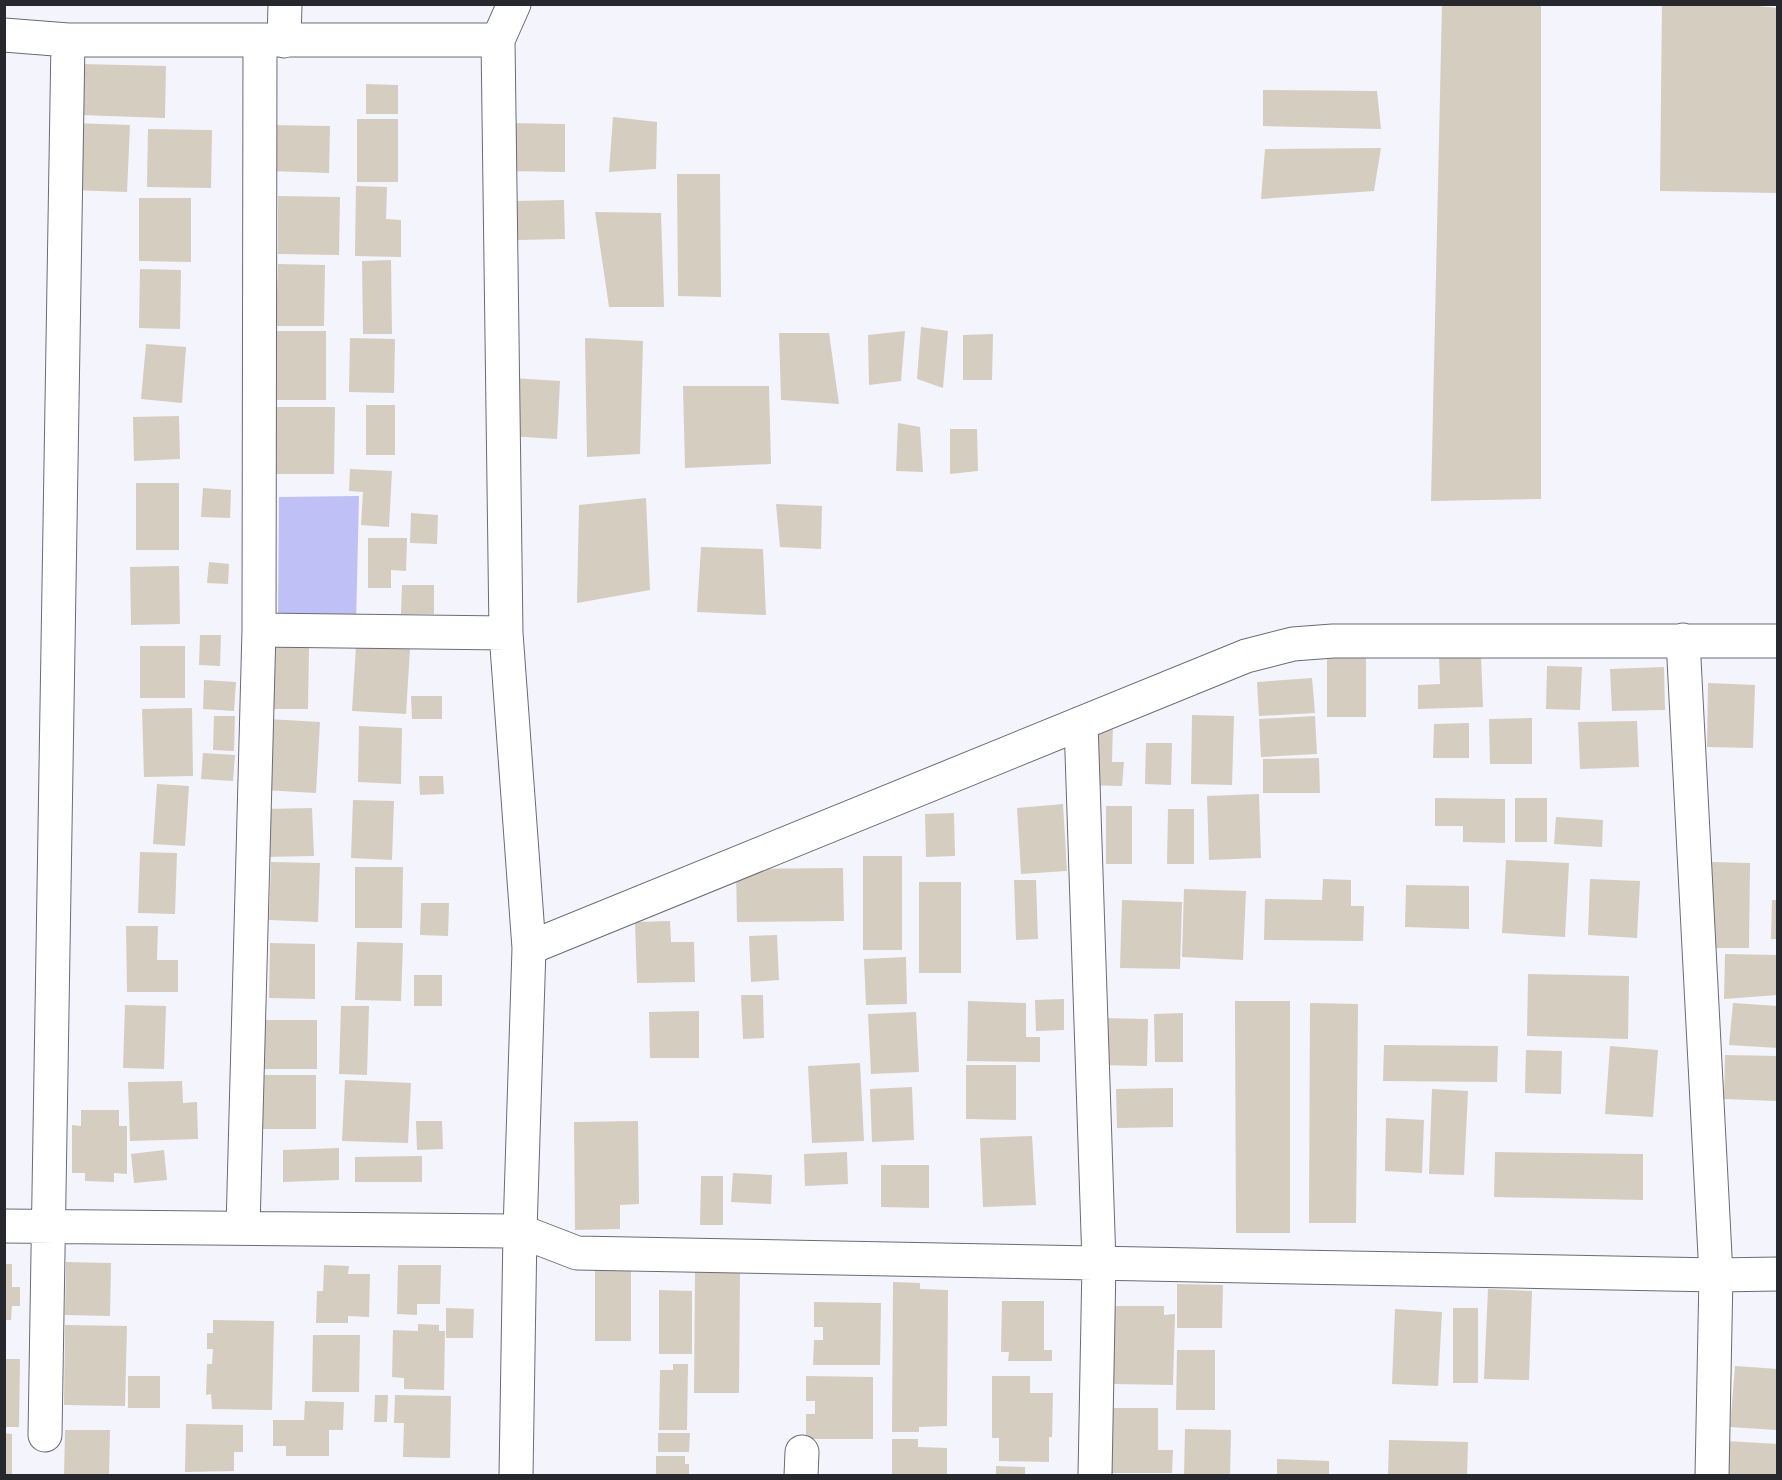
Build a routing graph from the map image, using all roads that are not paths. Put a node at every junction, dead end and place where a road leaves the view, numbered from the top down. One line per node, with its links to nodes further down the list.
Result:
1 (285, 4): 6 (street)
2 (514, 4): 5 (street)
3 (4, 35): 4 (street)
4 (68, 40): 6 (street); 14 (street)
5 (498, 40): 6 (street); 8 (street)
6 (272, 41): 7 (street)
7 (259, 630): 8 (street); 15 (street)
8 (506, 633): 12 (street)
9 (1683, 640): 10 (street); 11 (street); 19 (street)
10 (1778, 640)
11 (1081, 723): 12 (street); 17 (street)
12 (528, 948): 16 (street)
13 (4, 1226): 14 (street)
14 (48, 1227): 15 (street); 20 (street)
15 (243, 1228): 16 (street)
16 (520, 1231): 17 (street); 21 (street)
17 (1099, 1263): 19 (street); 22 (street)
18 (1778, 1274): 19 (street)
19 (1716, 1275): 23 (street)
20 (45, 1435)
21 (516, 1476)
22 (1095, 1476)
23 (1712, 1476)

